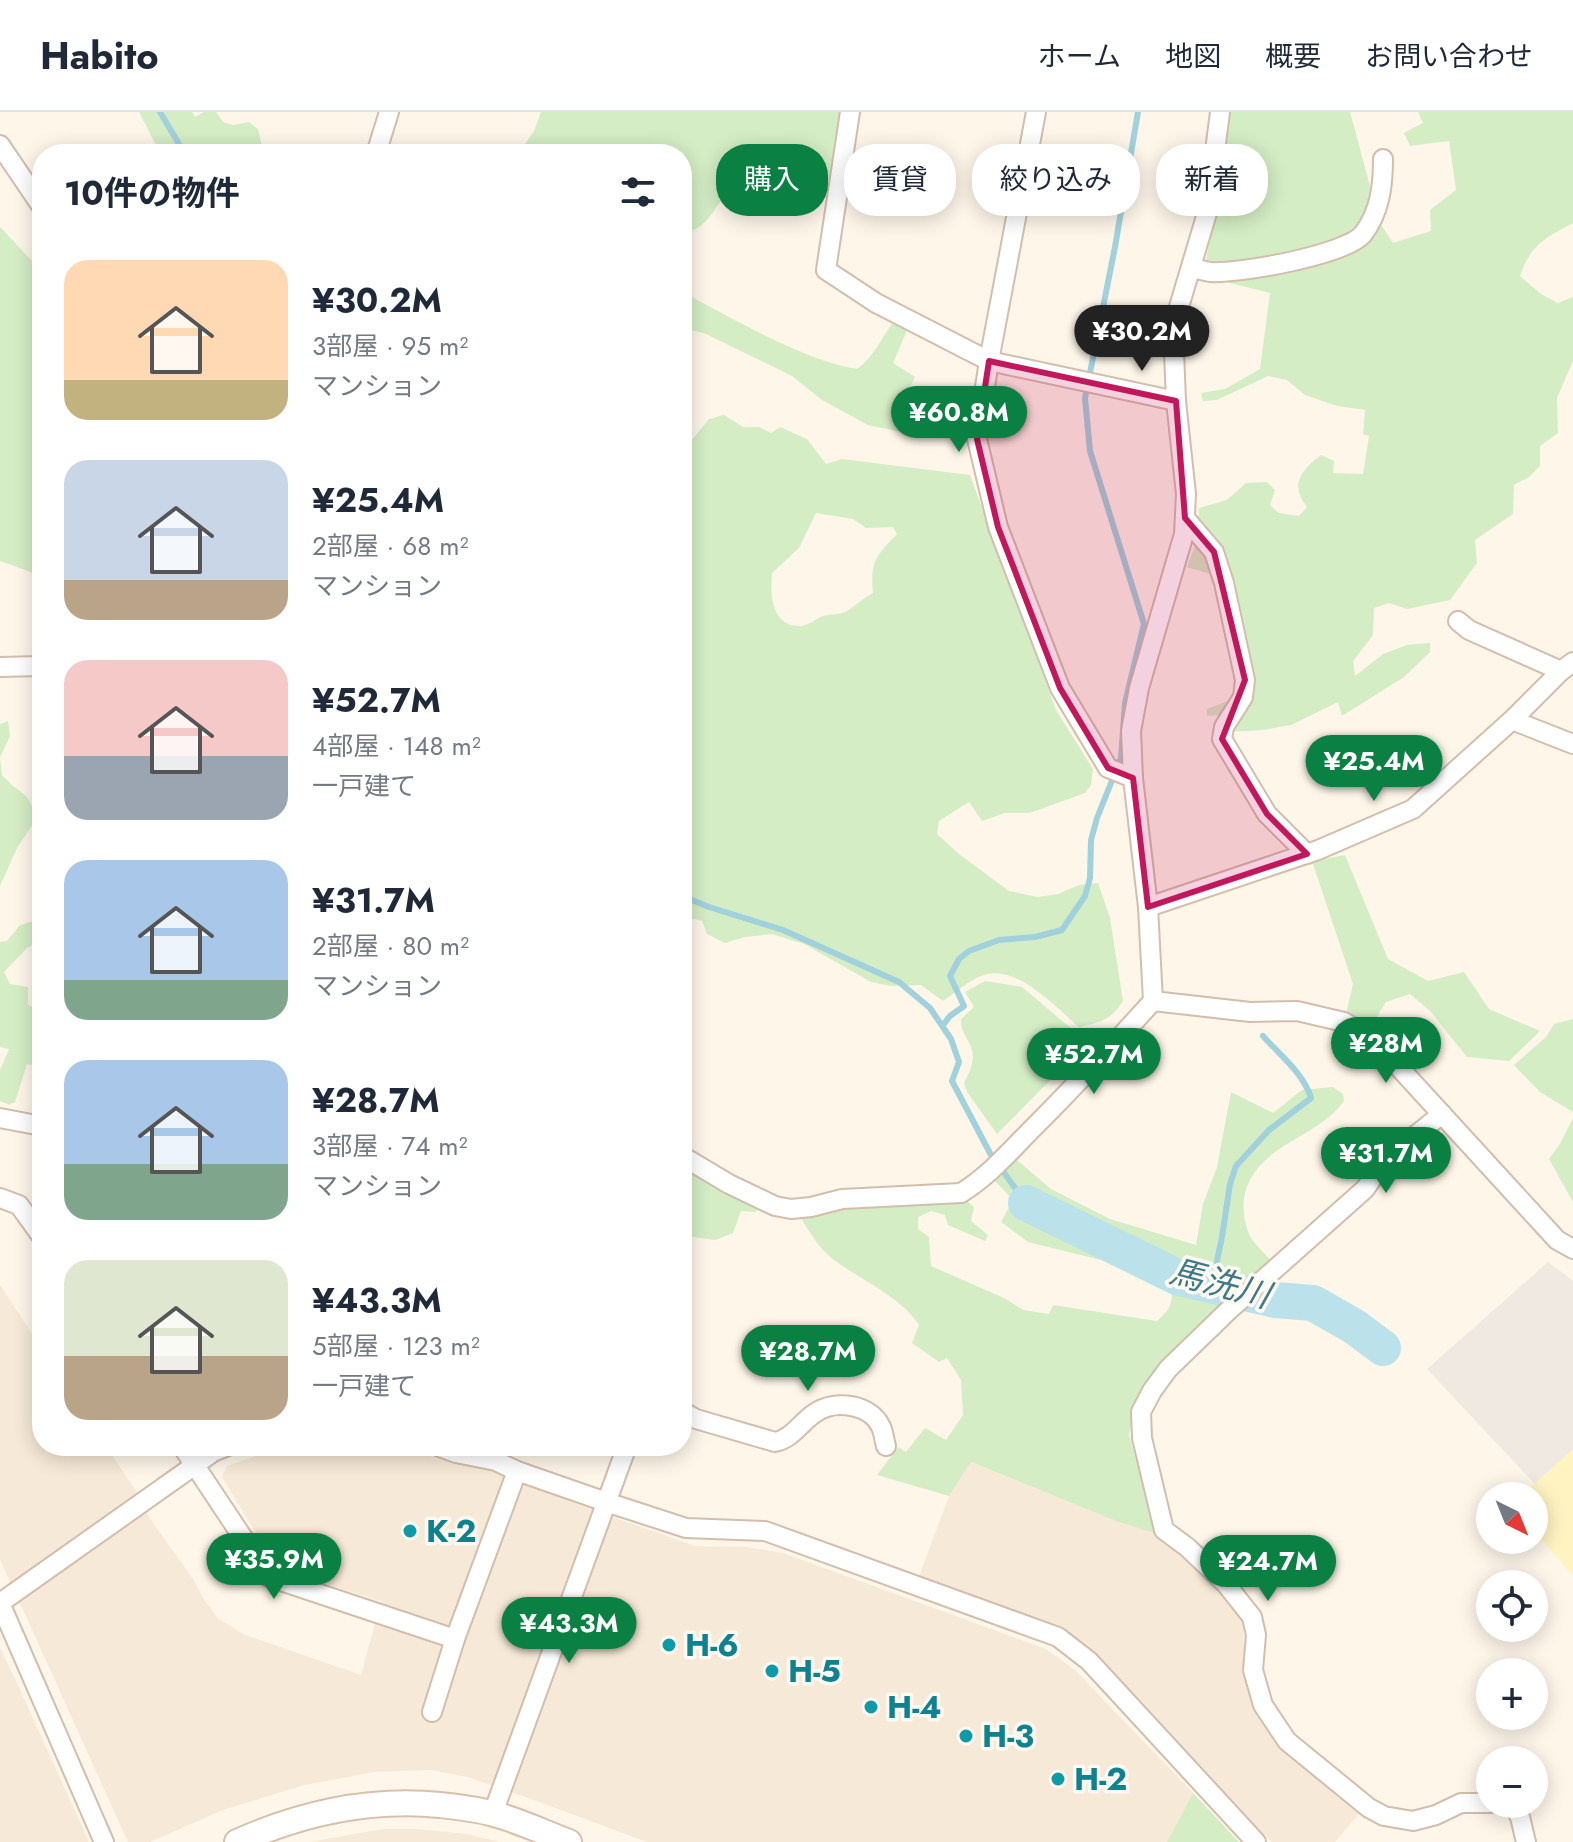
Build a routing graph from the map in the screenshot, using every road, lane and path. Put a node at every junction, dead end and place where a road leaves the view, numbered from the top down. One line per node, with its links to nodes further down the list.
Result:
1 (389, 112): 5 (street)
2 (850, 112): 10 (street)
3 (1036, 112): 10 (street)
4 (1220, 112): 9 (street)
5 (379, 144)
6 (0, 145): 8 (street)
7 (1383, 159): 9 (street)
8 (32, 192)
9 (1192, 268): 11 (street)
10 (989, 361): 11 (street); 19 (street)
11 (1176, 401): 12 (street)
12 (1185, 518): 19 (street); 20 (street)
13 (1458, 621): 15 (street)
14 (32, 666): 16 (street)
15 (1567, 666): 17 (street)
16 (0, 667)
17 (1512, 720): 18 (street); 20 (street)
18 (1573, 744)
19 (1130, 777): 21 (street)
20 (1307, 854): 21 (street)
21 (1148, 907): 22 (street)
22 (1153, 1001): 23 (street); 26 (street)
23 (1442, 1114): 29 (street); 41 (street)
24 (0, 1118): 25 (street)
25 (32, 1124)
26 (692, 1162)
27 (0, 1198): 28 (street)
28 (32, 1221)
29 (1573, 1249)
30 (692, 1417): 31 (street)
31 (886, 1446)
32 (189, 1456): 36 (street)
33 (207, 1456): 36 (street)
34 (480, 1456): 37 (street)
35 (623, 1456): 38 (street)
36 (195, 1465): 39 (street); 44 (street)
37 (517, 1471): 38 (street); 39 (street)
38 (606, 1502): 42 (street); 47 (street)
39 (455, 1639): 40 (street)
40 (432, 1712)
41 (1476, 1803)
42 (493, 1813): 45 (street); 46 (street)
43 (1520, 1818): 48 (street)
44 (104, 1842)
45 (237, 1842)
46 (569, 1842)
47 (1256, 1842)
48 (1526, 1842)

